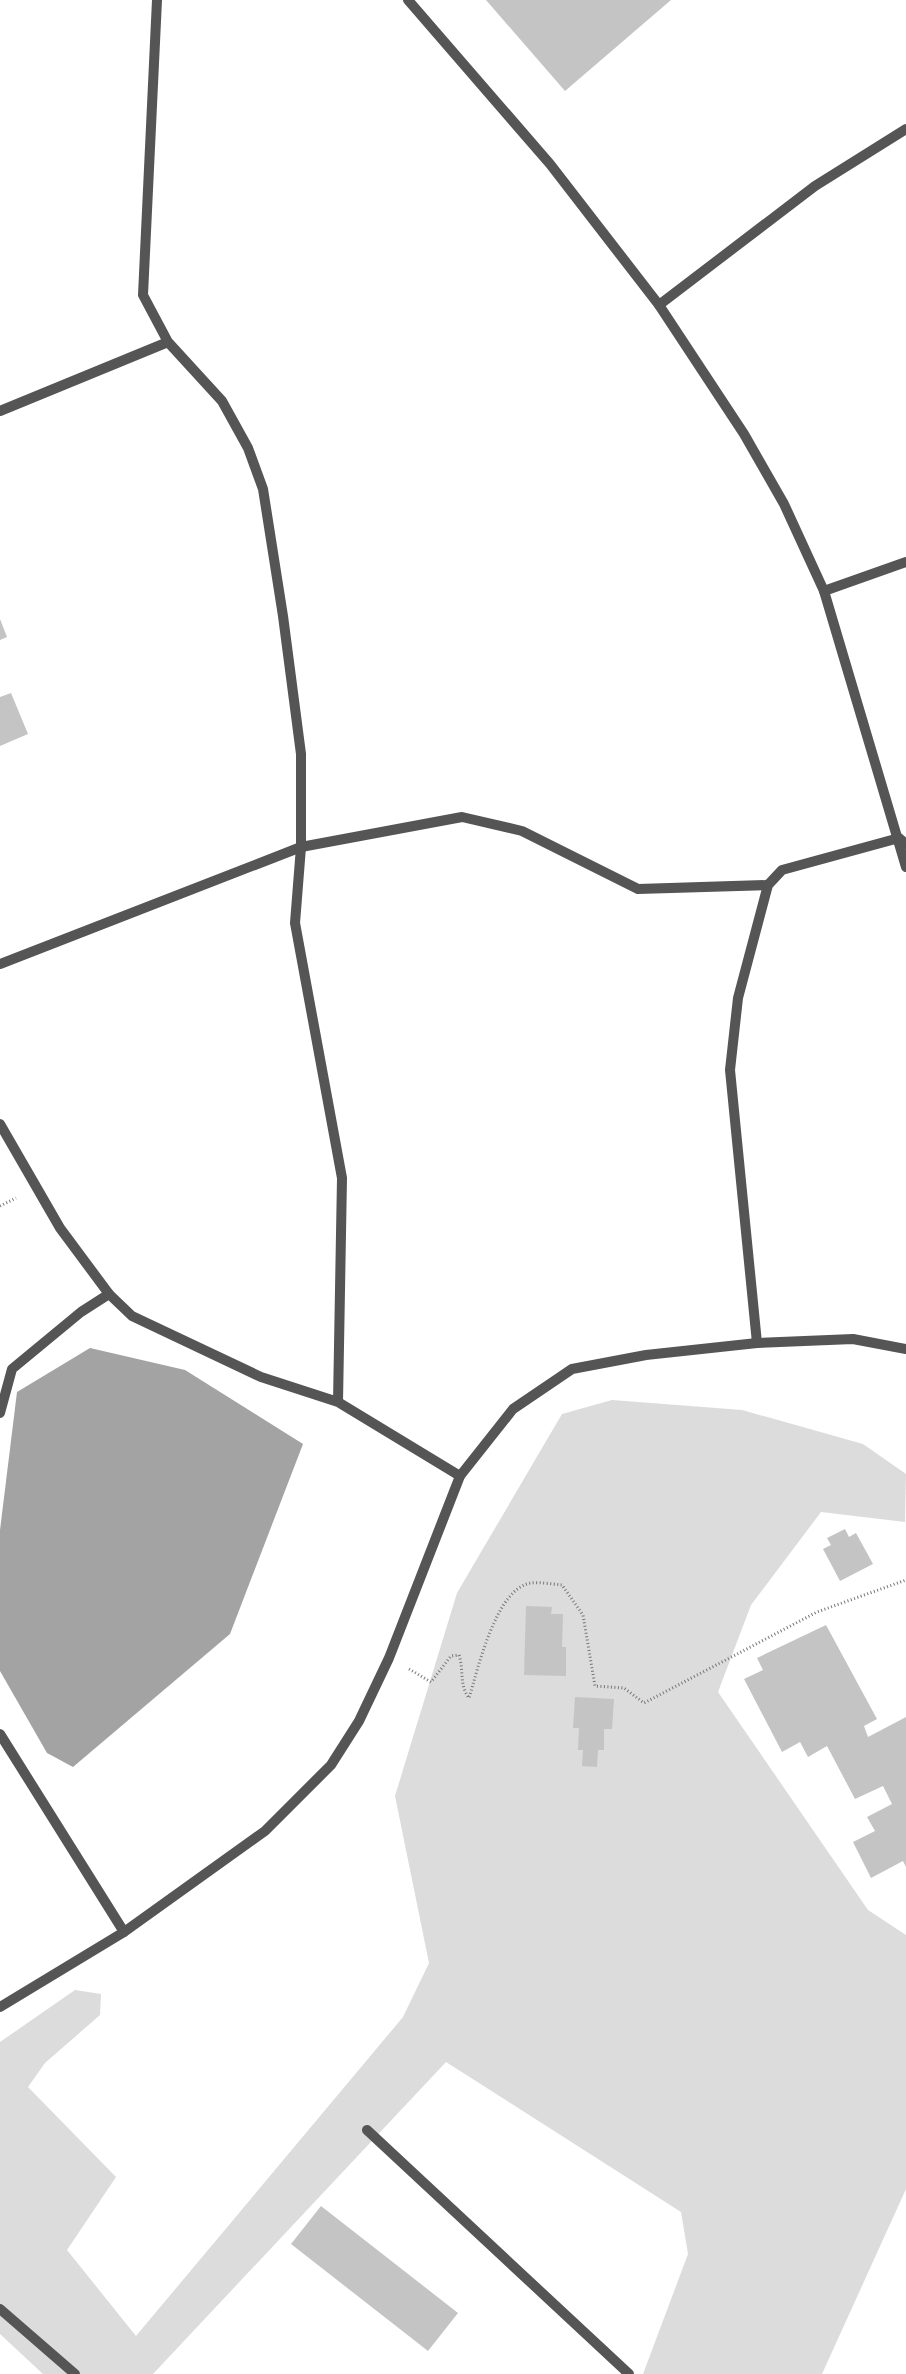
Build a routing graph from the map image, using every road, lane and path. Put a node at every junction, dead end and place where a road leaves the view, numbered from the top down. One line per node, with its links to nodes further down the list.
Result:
1 (157, 0): 5 (street)
2 (408, 0): 4 (street)
3 (906, 129): 4 (street)
4 (659, 305): 8 (street)
5 (168, 342): 6 (street); 10 (street)
6 (0, 412)
7 (906, 562): 8 (street)
8 (824, 591): 9 (street)
9 (902, 841): 11 (street); 12 (street)
10 (301, 848): 12 (street); 13 (street); 18 (street)
11 (906, 867)
12 (768, 885): 16 (street)
13 (0, 964)
14 (0, 1124): 15 (street)
15 (109, 1294): 18 (street); 19 (street)
16 (757, 1343): 17 (street); 20 (street)
17 (906, 1349)
18 (338, 1402): 20 (street)
19 (0, 1413)
20 (460, 1476): 22 (street)
21 (906, 1580): 22 (path)
22 (389, 1658): 24 (street)
23 (0, 1734): 24 (street)
24 (124, 1932): 25 (street)
25 (0, 2007)
26 (367, 2130): 29 (street)
27 (0, 2309): 28 (street)
28 (75, 2374)
29 (629, 2374)

